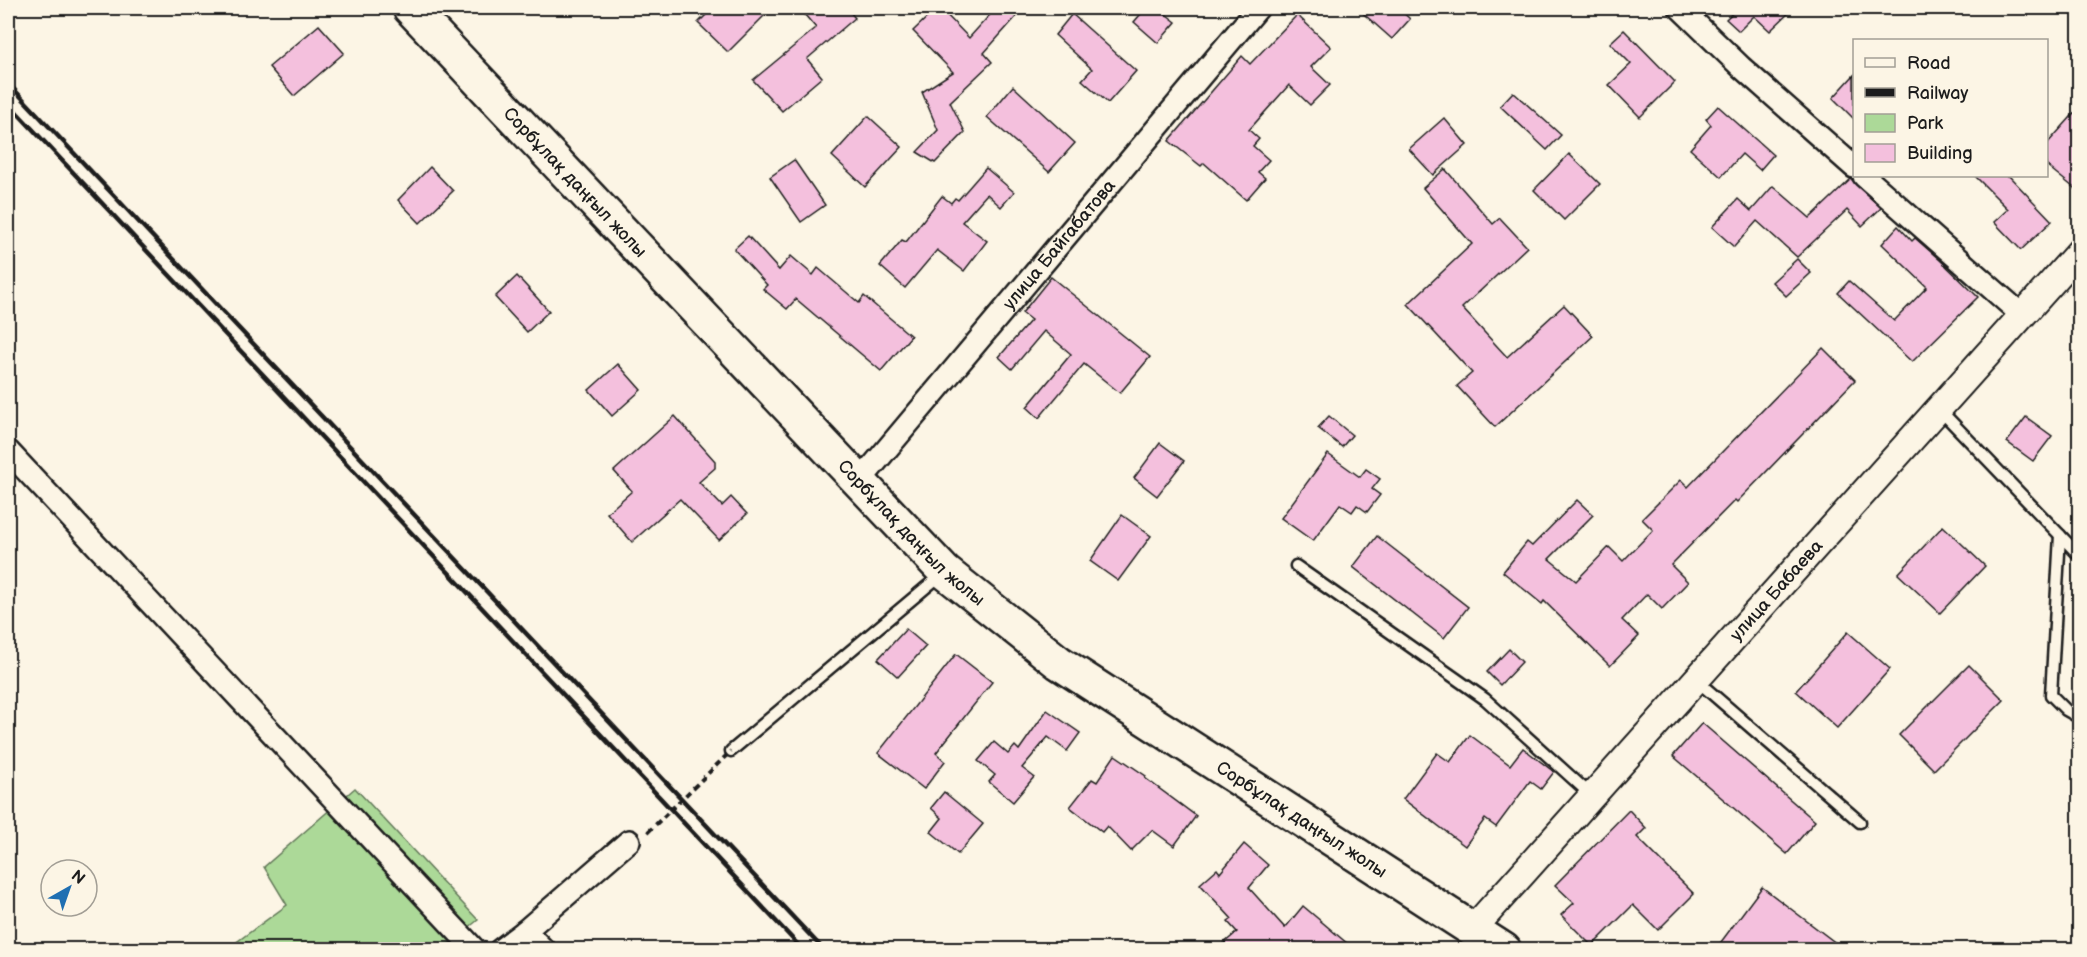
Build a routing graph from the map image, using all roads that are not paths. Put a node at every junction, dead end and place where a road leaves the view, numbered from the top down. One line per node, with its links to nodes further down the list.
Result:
1 (1258, 8): 10 (street, улица Байгабатова)
2 (1680, 8): 4 (street)
3 (416, 10): 10 (main road, Сорбұлақ даңғыл жолы)
4 (1853, 166)
5 (1865, 177): 7 (street)
6 (2079, 251): 7 (street, улица Бабаева)
7 (2023, 316): 8 (street, улица Бабаева)
8 (1939, 409): 11 (lane); 15 (street, улица Бабаева)
9 (8, 451): 23 (street)
10 (860, 481): 14 (main road, Сорбұлақ даңғыл жолы)
11 (2060, 535): 12 (lane); 16 (lane)
12 (2079, 556)
13 (1296, 566): 18 (lane)
14 (945, 572): 17 (lane); 21 (main road, Сорбұлақ даңғыл жолы)
15 (1695, 679): 18 (street, улица Бабаева); 19 (lane)
16 (2079, 718)
17 (731, 751)
18 (1591, 795): 21 (street, улица Бабаева)
19 (1860, 822)
20 (629, 841): 22 (street)
21 (1472, 930): 26 (main road, Сорбұлақ даңғыл жолы)
22 (525, 931): 24 (street); 25 (street)
23 (475, 950)
24 (500, 950)
25 (544, 950)
26 (1504, 950)

